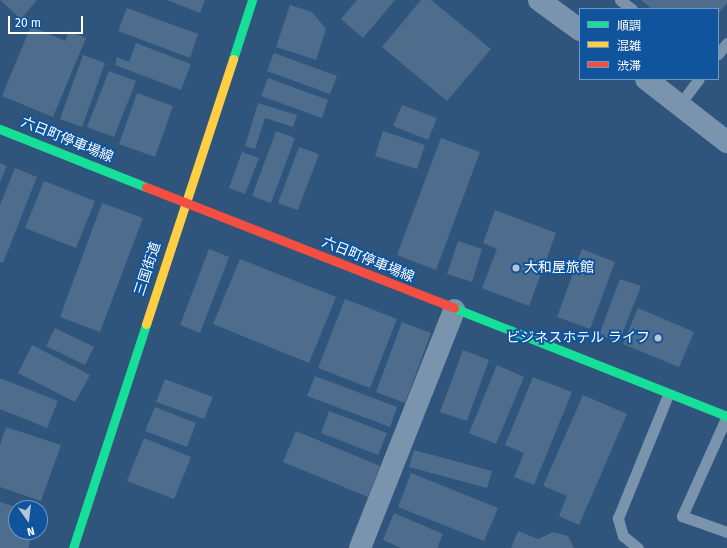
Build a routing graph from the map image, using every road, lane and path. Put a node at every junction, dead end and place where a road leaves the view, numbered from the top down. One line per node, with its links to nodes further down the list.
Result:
1 (252, 0): 13 (main road, 三国街道)
2 (539, 0): 5 (street)
3 (620, 0): 4 (lane)
4 (631, 8)
5 (579, 29)
6 (727, 43): 7 (lane)
7 (719, 53)
8 (647, 80): 10 (street)
9 (698, 80): 10 (lane)
10 (680, 104): 12 (street)
11 (0, 129): 13 (main road, 六日町停車場線)
12 (727, 142)
13 (185, 202): 14 (main road, 六日町停車場線); 18 (main road, 三国街道)
14 (454, 310): 15 (main road, 六日町停車場線); 19 (street)
15 (668, 395): 16 (main road, 六日町停車場線); 20 (lane)
16 (727, 416): 17 (lane)
17 (727, 532)
18 (73, 548)
19 (360, 548)
20 (638, 548)

